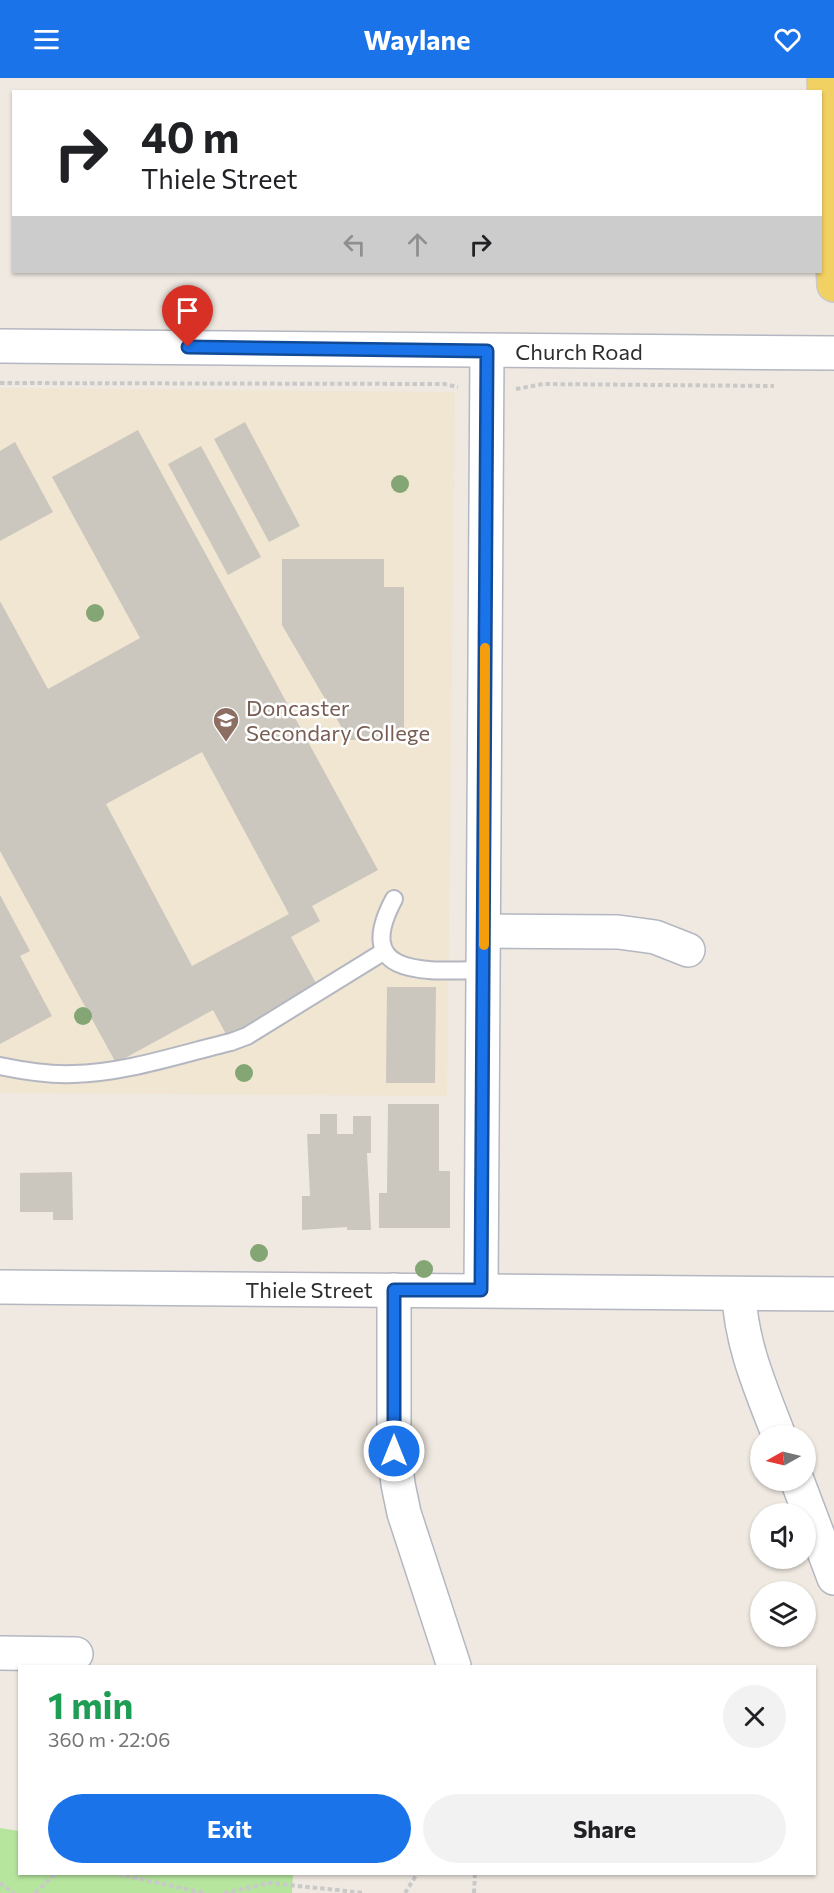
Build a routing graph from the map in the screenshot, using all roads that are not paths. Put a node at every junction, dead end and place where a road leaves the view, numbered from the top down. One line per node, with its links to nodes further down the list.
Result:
1 (824, 78): 2 (main road)
2 (834, 285)
3 (0, 346): 4 (street, Church Road)
4 (487, 351): 5 (street, Church Road); 7 (street)
5 (834, 353)
6 (393, 899): 9 (lane)
7 (484, 931): 8 (street); 10 (street)
8 (688, 950)
9 (383, 952): 10 (lane); 11 (lane)
10 (483, 970): 14 (street)
11 (0, 1066)
12 (0, 1287): 13 (street, Thiele Street)
13 (394, 1290): 14 (street, Thiele Street); 22 (street)
14 (481, 1290): 15 (street, Thiele Street)
15 (739, 1294): 16 (street, Thiele Street); 17 (street)
16 (834, 1294)
17 (775, 1425)
18 (800, 1491): 19 (street)
19 (834, 1578)
20 (0, 1653): 21 (street)
21 (76, 1654)
22 (454, 1665)

